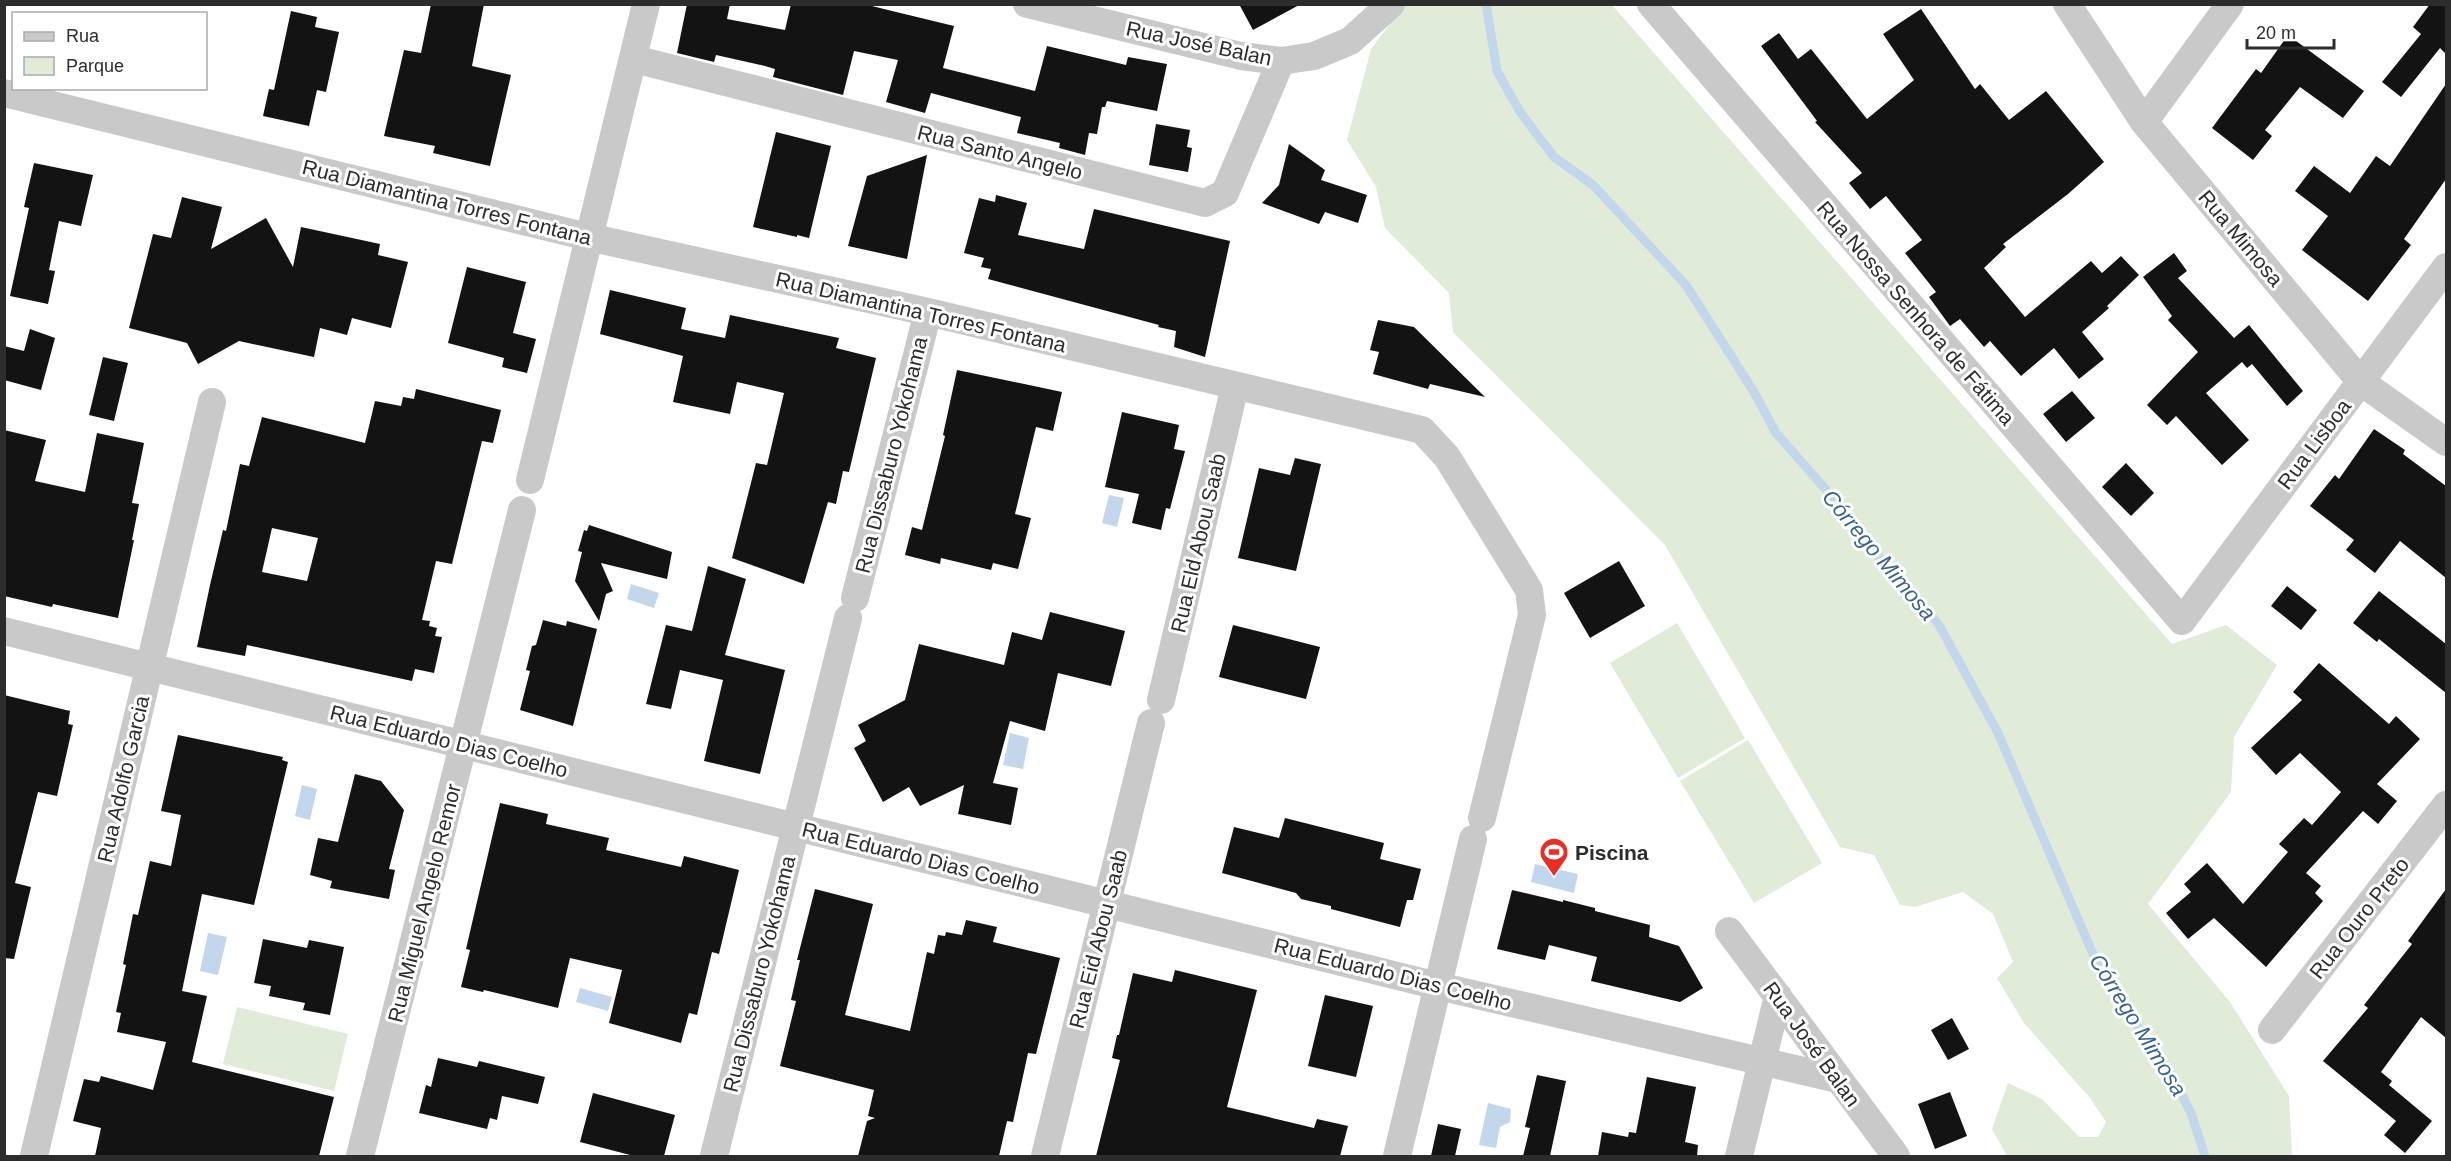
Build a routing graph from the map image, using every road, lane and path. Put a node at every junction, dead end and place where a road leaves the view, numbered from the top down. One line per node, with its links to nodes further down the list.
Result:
1 (646, 4): 7 (street)
2 (1027, 4): 8 (street, Rua José Balan)
3 (1391, 4): 8 (street, Rua José Balan)
4 (1651, 4): 20 (street, Rua Nossa Senhora de Fátima)
5 (2067, 4): 10 (street, Rua Mimosa)
6 (2230, 4): 10 (street)
7 (634, 59): 8 (street, Rua Santo Angelo); 11 (street)
8 (1281, 61)
9 (4, 93): 11 (street, Rua Diamantina Torres Fontana)
10 (2144, 122): 14 (street, Rua Mimosa)
11 (588, 237): 13 (street, Rua Diamantina Torres Fontana); 18 (street)
12 (2446, 267): 14 (street, Rua Lisboa)
13 (928, 312): 15 (street, Rua Diamantina Torres Fontana); 26 (street, Rua Dissaburo Yokohama)
14 (2361, 382): 17 (street, Rua Mimosa); 20 (street, Rua Lisboa)
15 (1235, 386): 23 (street, Rua Eld Abou Saab); 29 (street, Rua Diamantina Torres Fontana)
16 (212, 402): 22 (street, Rua Adolfo Garcia)
17 (2446, 442)
18 (530, 480)
19 (522, 510): 24 (street, Rua Miguel Angelo Remor)
20 (2182, 621)
21 (4, 631): 22 (street, Rua Eduardo Dias Coelho)
22 (150, 667): 24 (street, Rua Eduardo Dias Coelho); 34 (street, Rua Adolfo Garcia)
23 (1156, 711): 27 (street, Rua Eid Abou Saab)
24 (463, 744): 26 (street, Rua Eduardo Dias Coelho); 35 (street, Rua Miguel Angelo Remor)
25 (2446, 805): 31 (street, Rua Ouro Preto)
26 (796, 827): 27 (street, Rua Eduardo Dias Coelho); 36 (street, Rua Dissaburo Yokohama)
27 (1107, 904): 29 (street, Rua Eduardo Dias Coelho); 37 (street, Rua Eid Abou Saab)
28 (1729, 931): 30 (street, Rua José Balan)
29 (1438, 986): 32 (street, Rua Eduardo Dias Coelho); 38 (street, Rua Diamantina Torres Fontana)
30 (1778, 996): 32 (street); 33 (street, Rua José Balan)
31 (2272, 1030)
32 (1762, 1063): 33 (street, Rua Eduardo Dias Coelho); 39 (street)
33 (1838, 1079): 40 (street, Rua José Balan)
34 (34, 1156)
35 (360, 1156)
36 (714, 1156)
37 (1045, 1156)
38 (1397, 1156)
39 (1739, 1156)
40 (1896, 1156)

